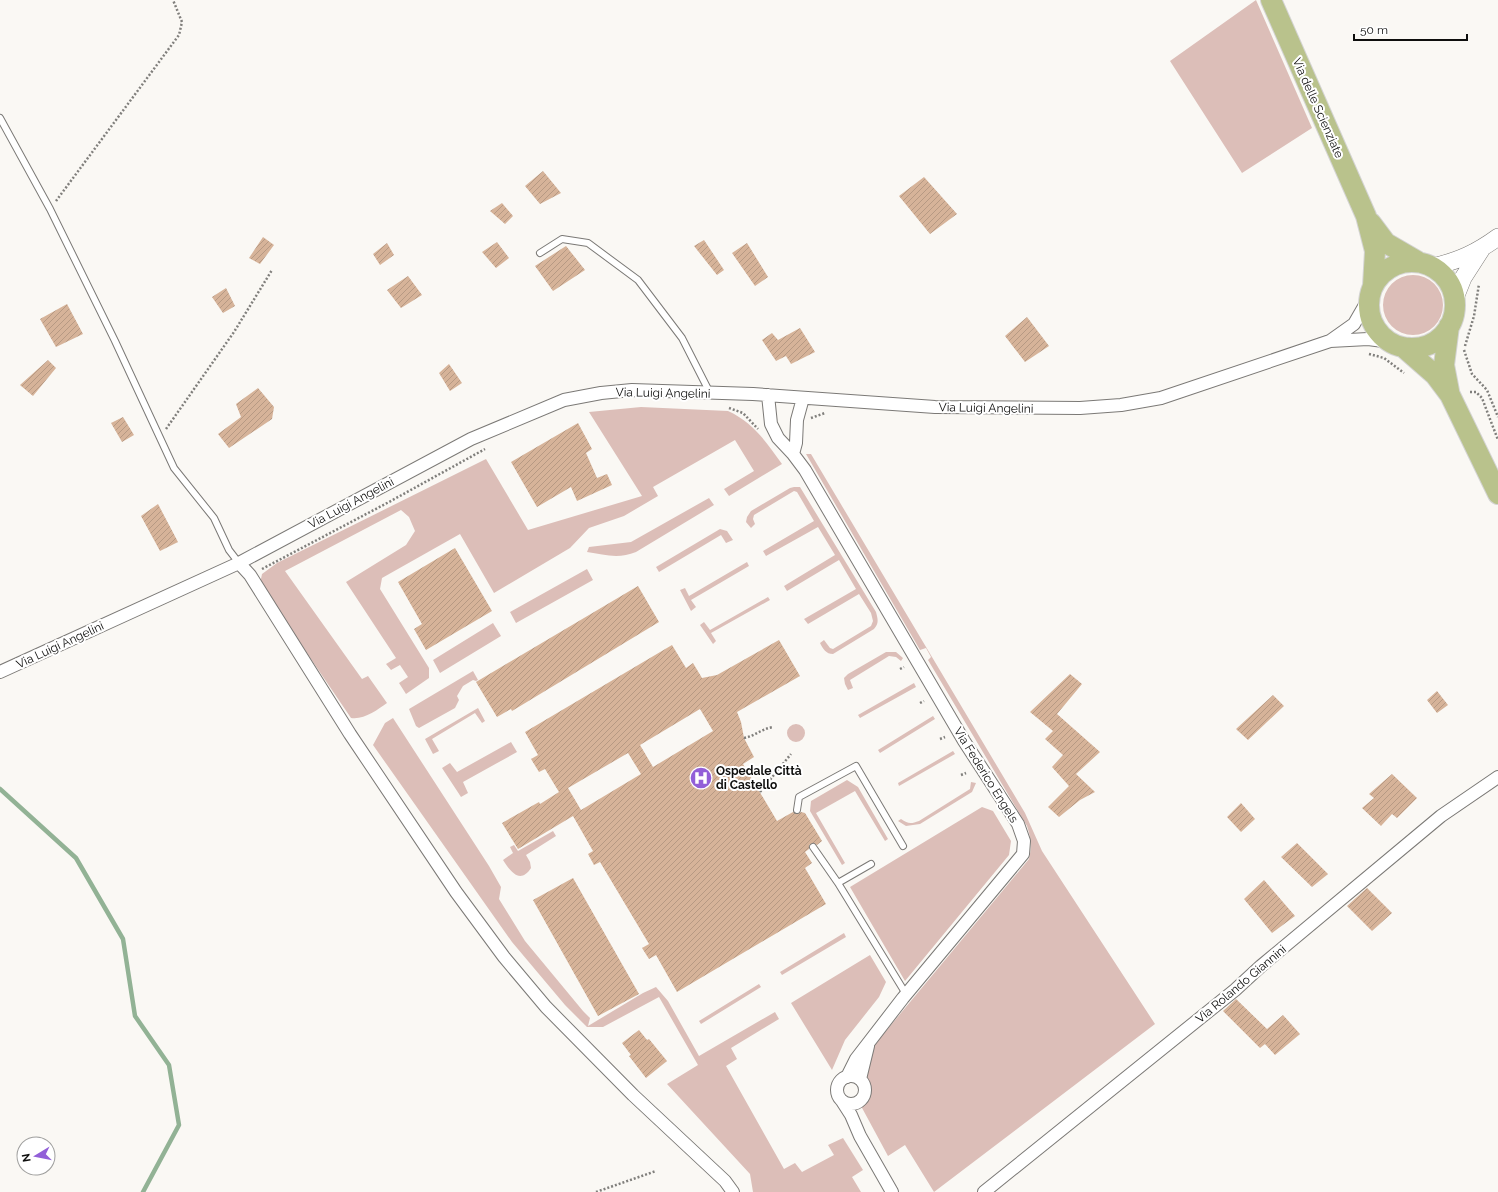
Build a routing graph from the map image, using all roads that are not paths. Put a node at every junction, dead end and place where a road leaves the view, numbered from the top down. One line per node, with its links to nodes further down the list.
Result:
1 (1271, 0): 3 (main road, Via delle Scienziate)
2 (0, 118): 19 (lane)
3 (1366, 216): 7 (main road, Via delle Scienziate); 8 (main road, Via delle Scienziate)
4 (1498, 237): 5 (main road)
5 (1481, 250): 7 (main road); 9 (main road)
6 (540, 253): 13 (lane)
7 (1425, 264): 8 (main road); 9 (main road)
8 (1371, 292): 11 (street, Via Luigi Angelini); 12 (main road)
9 (1455, 298): 10 (main road)
10 (1449, 326): 12 (main road); 15 (main road)
11 (1330, 341): 12 (street, Via Luigi Angelini); 16 (street, Via Luigi Angelini)
12 (1397, 345): 15 (main road)
13 (710, 393): 14 (street, Via Luigi Angelini); 19 (street, Via Luigi Angelini)
14 (768, 395): 16 (street, Via Luigi Angelini); 17 (street, Via Federico Engels)
15 (1450, 395): 18 (main road)
16 (802, 398): 17 (street)
17 (793, 454): 27 (street, Via Federico Engels)
18 (1498, 494)
19 (239, 562): 20 (street, Via Luigi Angelini); 34 (street)
20 (0, 672)
21 (1498, 777): 36 (street, Via Rolando Giannini)
22 (797, 810): 23 (lane)
23 (903, 846)
24 (813, 847): 26 (lane)
25 (871, 864): 26 (lane)
26 (838, 883): 27 (lane)
27 (906, 994): 28 (street, Via Federico Engels)
28 (869, 1043): 29 (street, Via Federico Engels); 30 (street)
29 (847, 1077): 30 (street); 31 (street)
30 (860, 1079): 32 (street)
31 (842, 1101): 32 (street); 33 (street)
32 (856, 1103): 33 (street)
33 (860, 1136): 35 (street)
34 (733, 1192)
35 (892, 1192)
36 (984, 1192)

